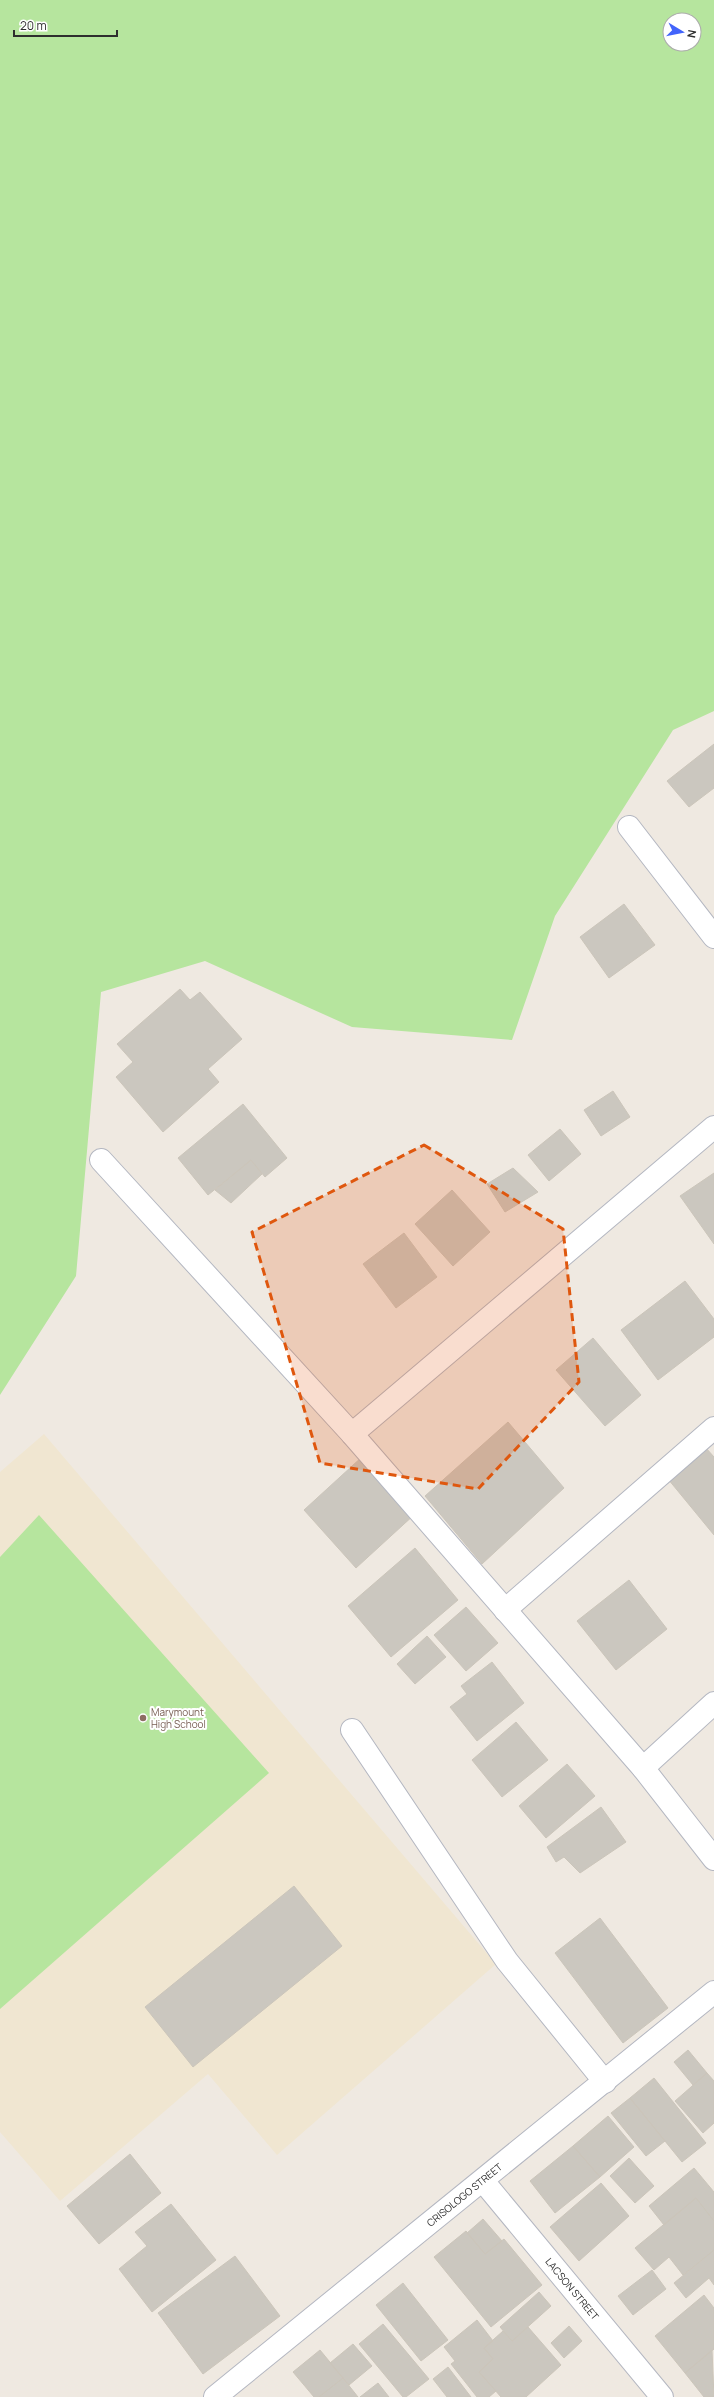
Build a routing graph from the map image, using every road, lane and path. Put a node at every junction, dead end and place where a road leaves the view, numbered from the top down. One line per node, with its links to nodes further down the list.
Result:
1 (628, 827): 2 (street)
2 (714, 937)
3 (714, 1127): 6 (street)
4 (101, 1160): 6 (street)
5 (714, 1428): 7 (street)
6 (352, 1434): 7 (street)
7 (505, 1610): 10 (street)
8 (714, 1703): 10 (street)
9 (352, 1730): 13 (street)
10 (643, 1768): 11 (street)
11 (714, 1859)
12 (714, 1992): 13 (street, CRISOLOGO STREET)
13 (605, 2082): 14 (street, CRISOLOGO STREET)
14 (483, 2181): 15 (street, CRISOLOGO STREET); 16 (street, LACSON STREET)
15 (221, 2395)
16 (662, 2397)

